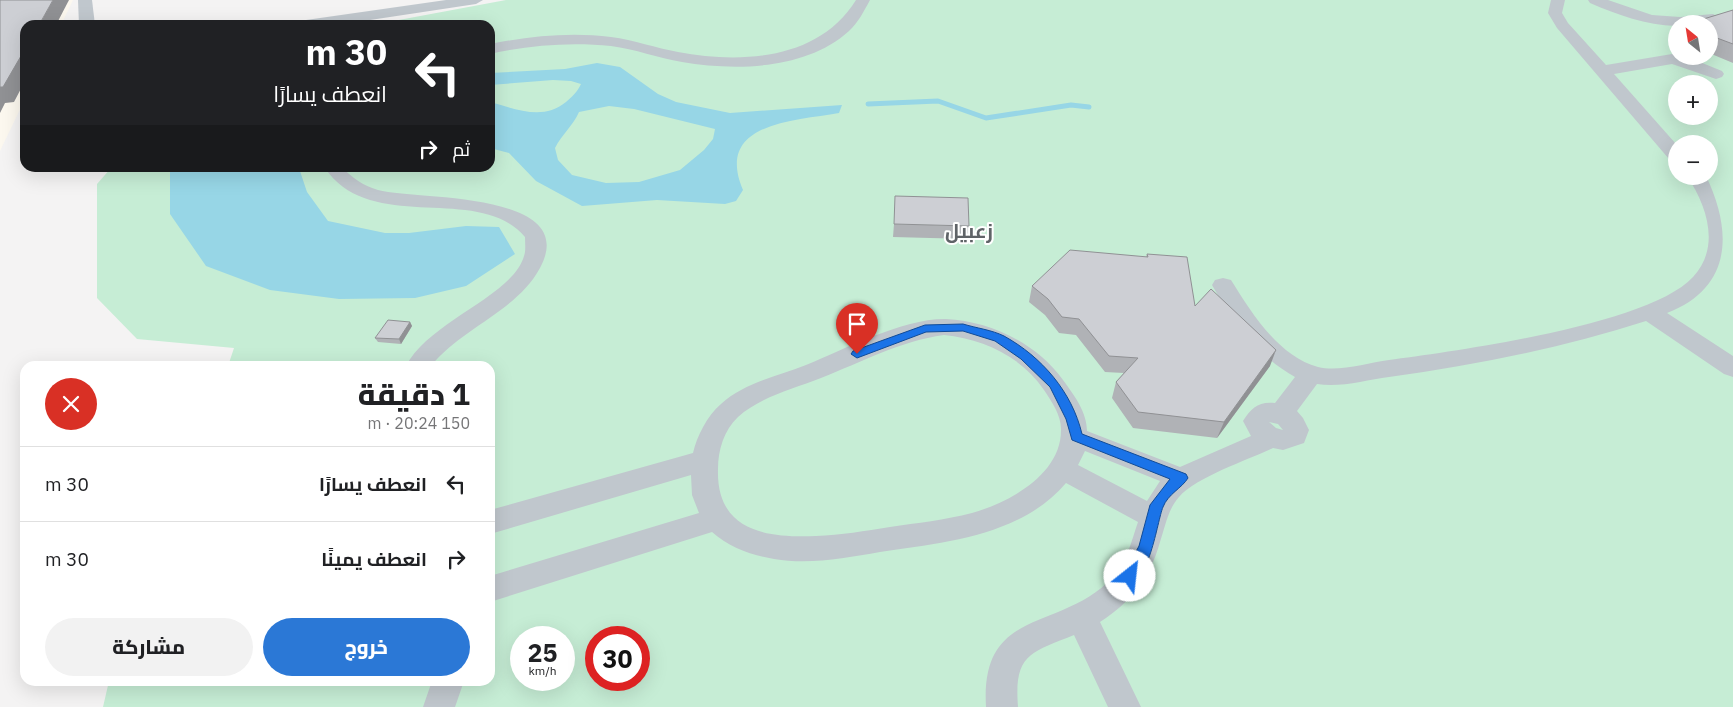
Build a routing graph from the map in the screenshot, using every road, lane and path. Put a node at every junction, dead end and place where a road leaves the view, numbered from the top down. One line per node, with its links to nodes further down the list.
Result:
1 (85, 0): 6 (street)
2 (476, 0): 7 (street)
3 (863, 0): 9 (street)
4 (1558, 0): 10 (street)
5 (1595, 0): 8 (street)
6 (87, 20)
7 (340, 20)
8 (1668, 22)
9 (495, 48)
10 (1602, 71): 11 (street); 12 (street)
11 (1716, 74)
12 (1668, 146)
13 (337, 172): 17 (street)
14 (1702, 185): 16 (street)
15 (1223, 285): 19 (street)
16 (1649, 312): 18 (street); 19 (street)
17 (423, 361)
18 (1733, 368)
19 (1310, 374): 23 (street)
20 (1076, 437): 21 (street); 22 (street); 23 (street)
21 (705, 460): 25 (street); 26 (street)
22 (1064, 470): 24 (street); 25 (street)
23 (1181, 478): 24 (street)
24 (1153, 517): 28 (street)
25 (717, 519): 27 (street)
26 (495, 521)
27 (495, 587)
28 (1082, 616): 31 (street); 32 (street)
29 (446, 686): 30 (street)
30 (439, 707)
31 (1002, 707)
32 (1124, 707)

